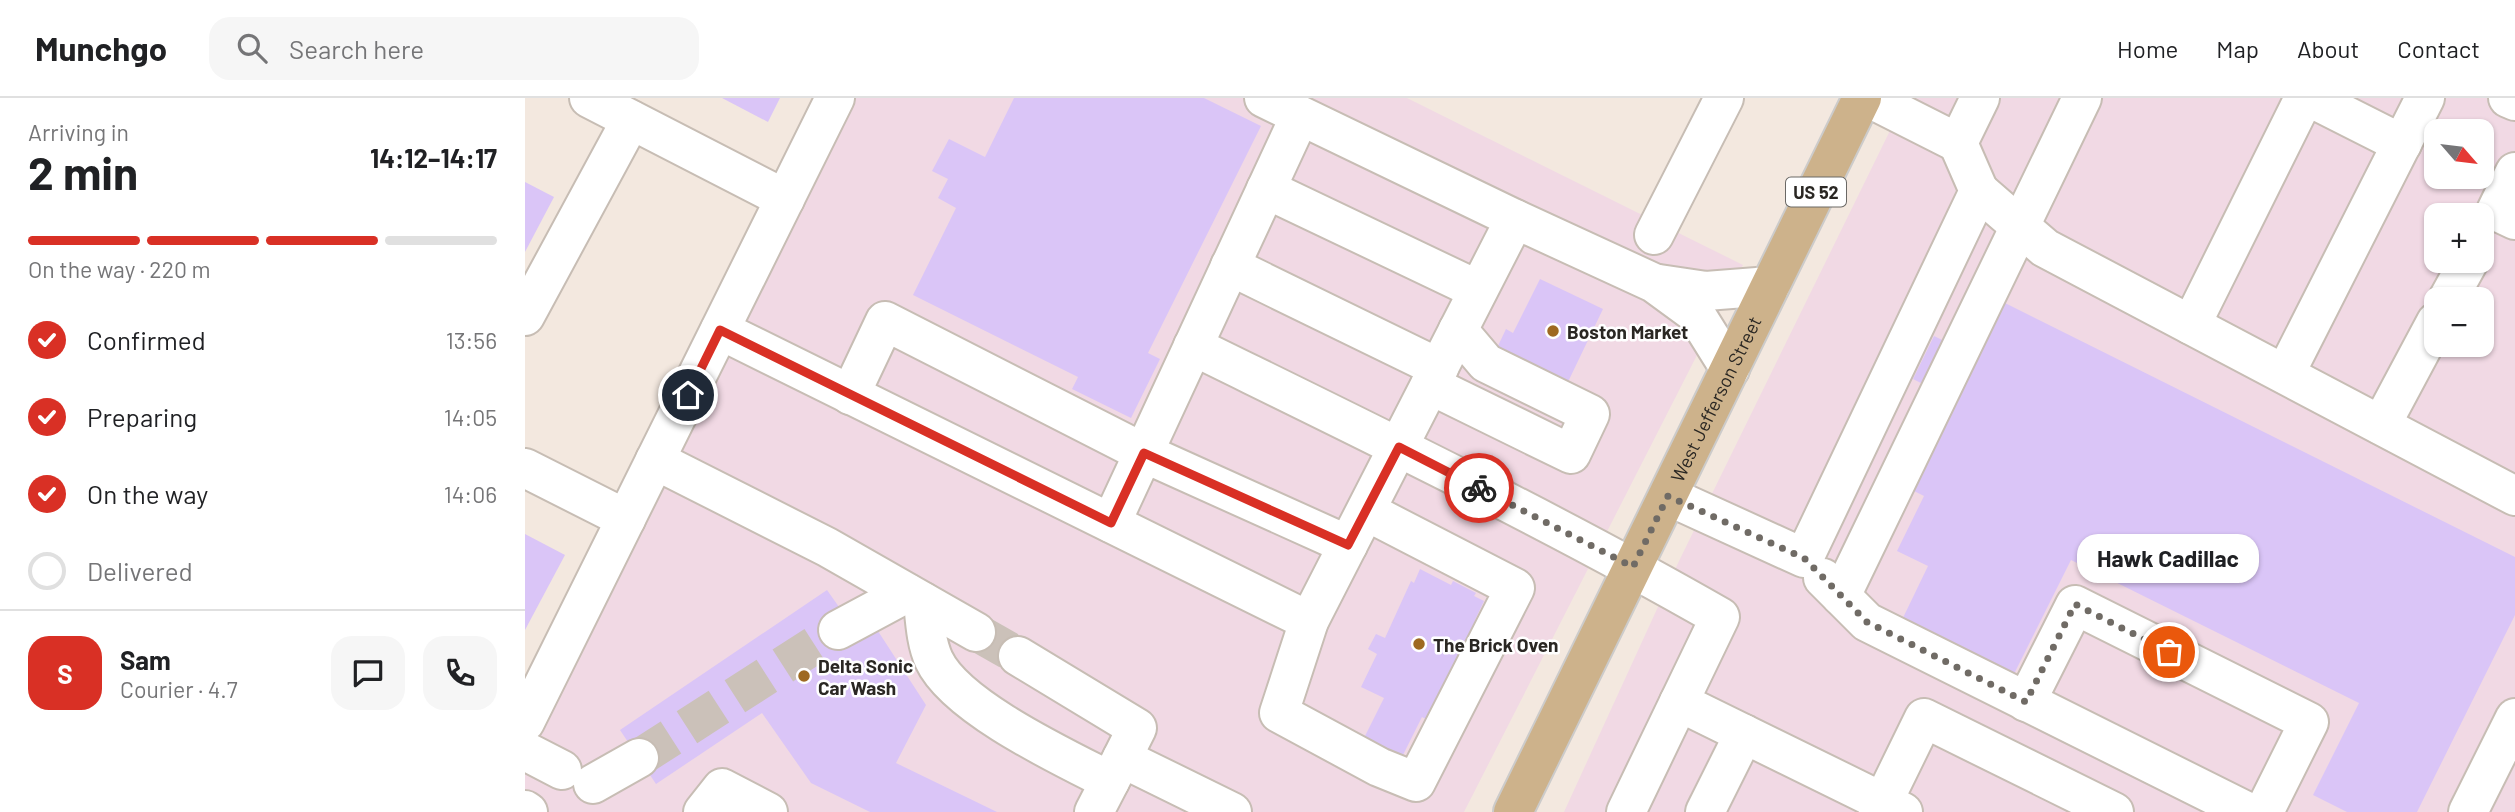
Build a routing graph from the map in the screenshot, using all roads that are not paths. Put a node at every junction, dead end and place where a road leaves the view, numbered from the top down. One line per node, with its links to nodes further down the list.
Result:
1 (589, 98): 15 (lane)
2 (835, 98): 21 (lane)
3 (1264, 98): 14 (lane)
4 (1724, 98): 25 (lane)
5 (1862, 98): 28 (main road, West Jefferson Street / US 52)
6 (1869, 98): 16 (lane)
7 (1980, 98): 16 (lane)
8 (2082, 98): 24 (lane)
9 (2304, 98): 31 (lane)
10 (2311, 98): 17 (lane)
11 (2425, 98): 17 (lane)
12 (2508, 98): 13 (lane)
13 (2515, 101)
14 (1300, 116): 19 (lane); 22 (lane)
15 (631, 120): 21 (lane); 30 (lane)
16 (1958, 143): 20 (lane)
17 (2402, 144): 37 (lane)
18 (2515, 172): 23 (lane)
19 (1266, 189): 26 (lane); 29 (lane)
20 (1979, 191): 24 (lane); 51 (lane)
21 (785, 200): 32 (lane)
22 (1515, 219): 27 (lane); 29 (lane)
23 (2497, 223)
24 (2020, 227): 31 (lane); 53 (lane)
25 (1654, 235)
26 (1230, 266): 35 (lane); 38 (lane)
27 (1654, 283): 28 (lane); 36 (lane)
28 (1770, 286): 36 (main road, West Jefferson Street / US 52)
29 (1478, 290): 33 (lane)
30 (525, 316)
31 (2191, 325): 37 (lane)
32 (720, 330): 39 (lane); 43 (lane)
33 (1458, 330): 38 (lane); 38 (lane)
34 (2424, 344): 40 (lane)
35 (1193, 346): 41 (lane); 42 (lane)
36 (1730, 369): 45 (main road, West Jefferson Street / US 52)
37 (2285, 374): 40 (lane)
38 (1434, 377): 41 (lane)
39 (851, 395): 42 (lane); 49 (lane)
40 (2381, 425): 46 (lane)
41 (1399, 447): 47 (lane); 52 (lane)
42 (1144, 453): 49 (lane); 50 (lane)
43 (655, 460): 48 (lane); 54 (lane)
44 (525, 468): 48 (lane)
45 (1668, 496): 51 (lane); 52 (main road, West Jefferson Street / US 52)
46 (2515, 496)
47 (1366, 511): 50 (lane); 55 (lane)
48 (626, 519): 62 (lane)
49 (1111, 523): 55 (lane)
50 (1348, 545): 55 (lane)
51 (1804, 558): 53 (lane)
52 (1633, 567): 59 (lane); 72 (main road, West Jefferson Street / US 52)
53 (1841, 596): 60 (lane)
54 (915, 598): 56 (lane); 57 (lane); 66 (lane)
55 (1309, 621)
56 (838, 630)
57 (976, 632)
58 (1018, 656): 66 (lane)
59 (1679, 702): 63 (lane); 73 (lane)
60 (2026, 702): 76 (lane); 77 (lane)
61 (2515, 718): 78 (lane)
62 (525, 722)
63 (1744, 734): 68 (lane); 74 (lane)
64 (525, 751): 67 (lane)
65 (639, 758): 67 (lane)
66 (1108, 784): 71 (lane)
67 (580, 785)
68 (1871, 805): 75 (lane)
69 (703, 812): 70 (lane)
70 (768, 812)
71 (1232, 812)
72 (1513, 812)
73 (1626, 812)
74 (1705, 812)
75 (2114, 812)
76 (2248, 812)
77 (2264, 812)
78 (2468, 812)

